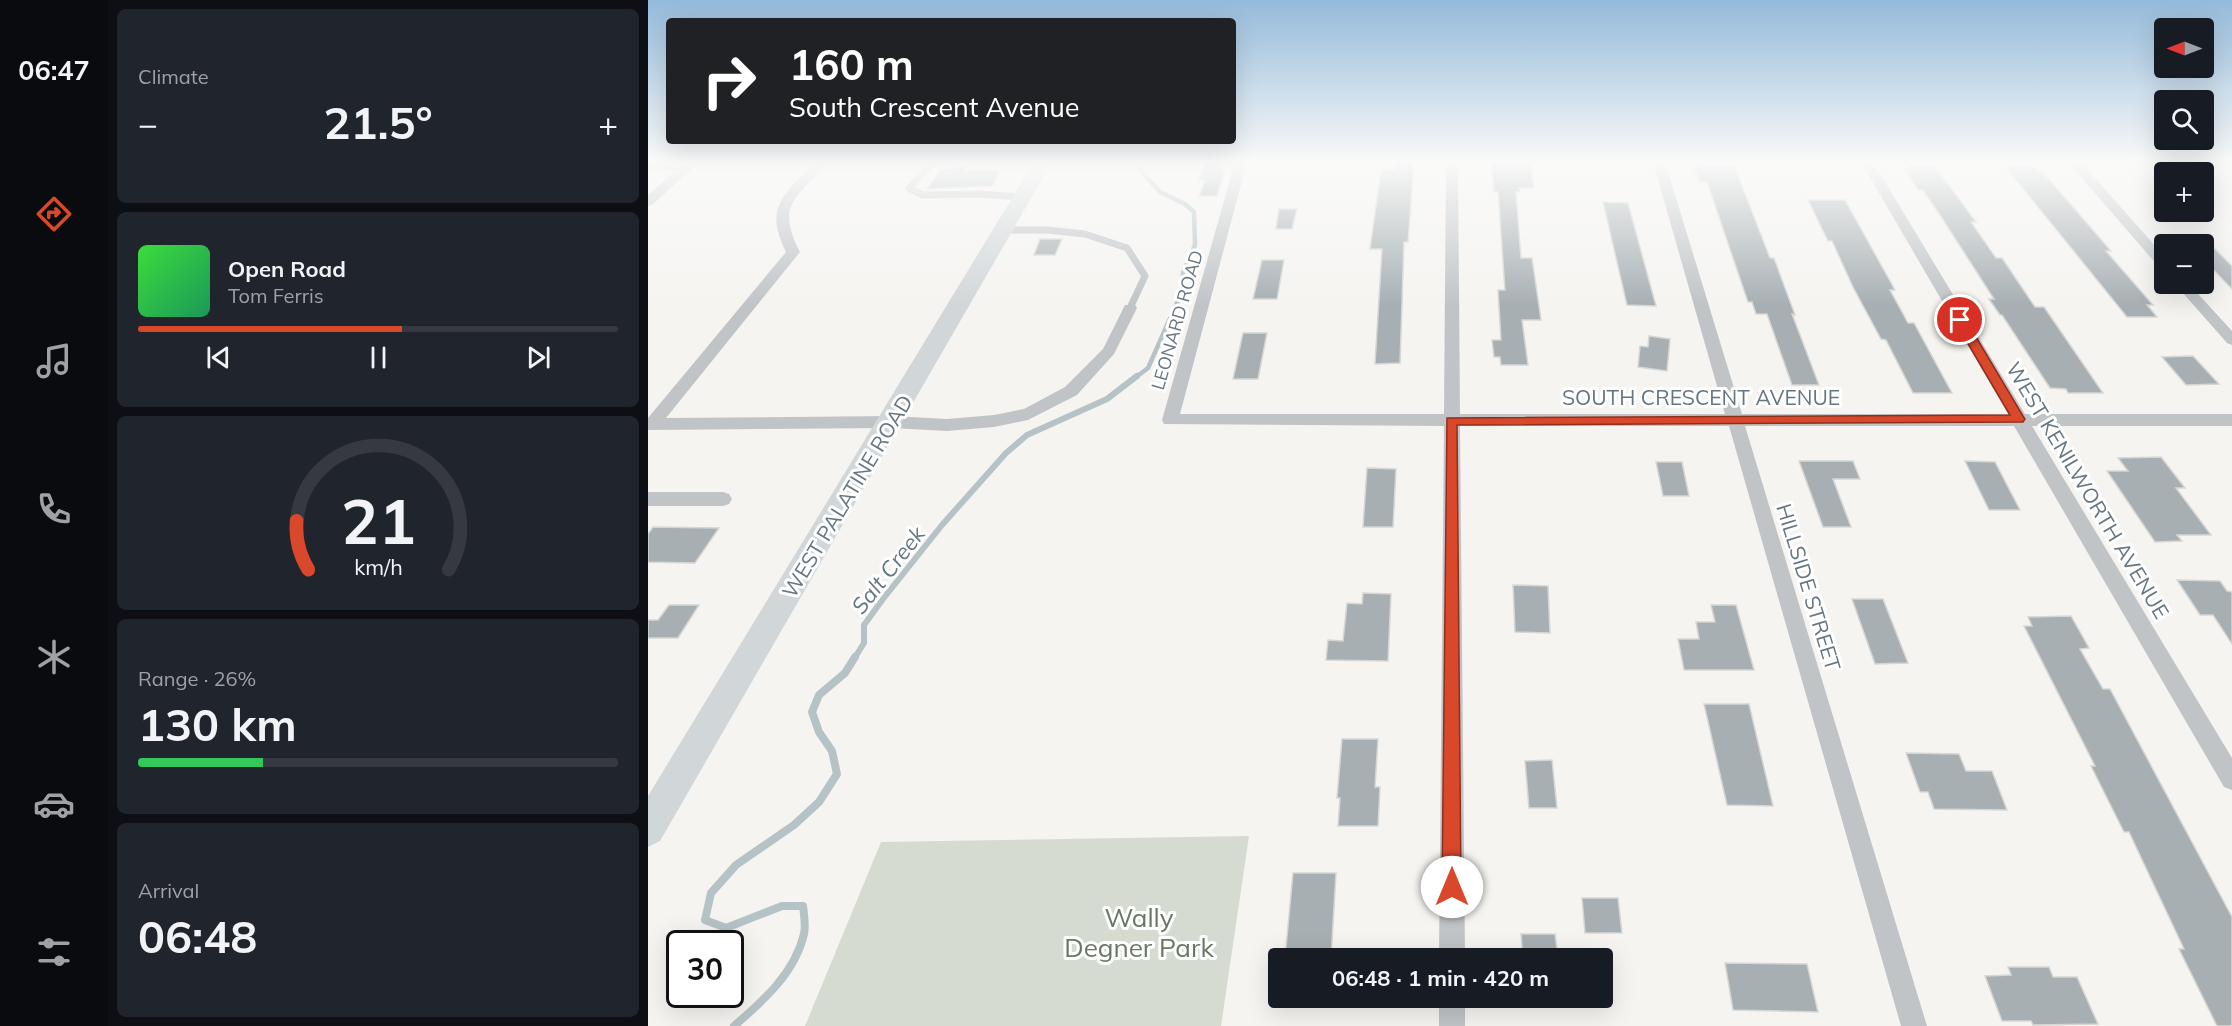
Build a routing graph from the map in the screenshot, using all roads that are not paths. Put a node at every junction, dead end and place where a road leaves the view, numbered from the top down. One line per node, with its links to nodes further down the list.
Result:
1 (781, 210): 19 (street)
2 (1016, 210): 8 (main road, WEST PALATINE ROAD)
3 (1228, 210): 15 (street, LEONARD ROAD)
4 (1452, 210): 17 (street)
5 (1673, 210): 13 (street, HILLSIDE STREET)
6 (1895, 210): 14 (street, WEST KENILWORTH AVENUE)
7 (2116, 210): 9 (street)
8 (1004, 230): 11 (lane); 18 (main road, WEST PALATINE ROAD)
9 (2154, 253)
10 (2191, 294): 12 (street)
11 (1130, 308): 18 (street)
12 (2232, 340)
13 (1734, 419): 14 (street, SOUTH CRESCENT AVENUE); 17 (street, SOUTH CRESCENT AVENUE); 27 (street, HILLSIDE STREET)
14 (2018, 419): 16 (street, SOUTH CRESCENT AVENUE); 22 (street, WEST KENILWORTH AVENUE)
15 (1170, 420): 17 (street, SOUTH CRESCENT AVENUE)
16 (2232, 420)
17 (1451, 421): 24 (street)
18 (891, 422): 19 (street); 23 (main road, WEST PALATINE ROAD)
19 (650, 424)
20 (648, 499): 21 (street)
21 (723, 499)
22 (2232, 779)
23 (648, 829)
24 (1452, 948)
25 (1452, 1008): 26 (street)
26 (1452, 1026)
27 (1914, 1026)

